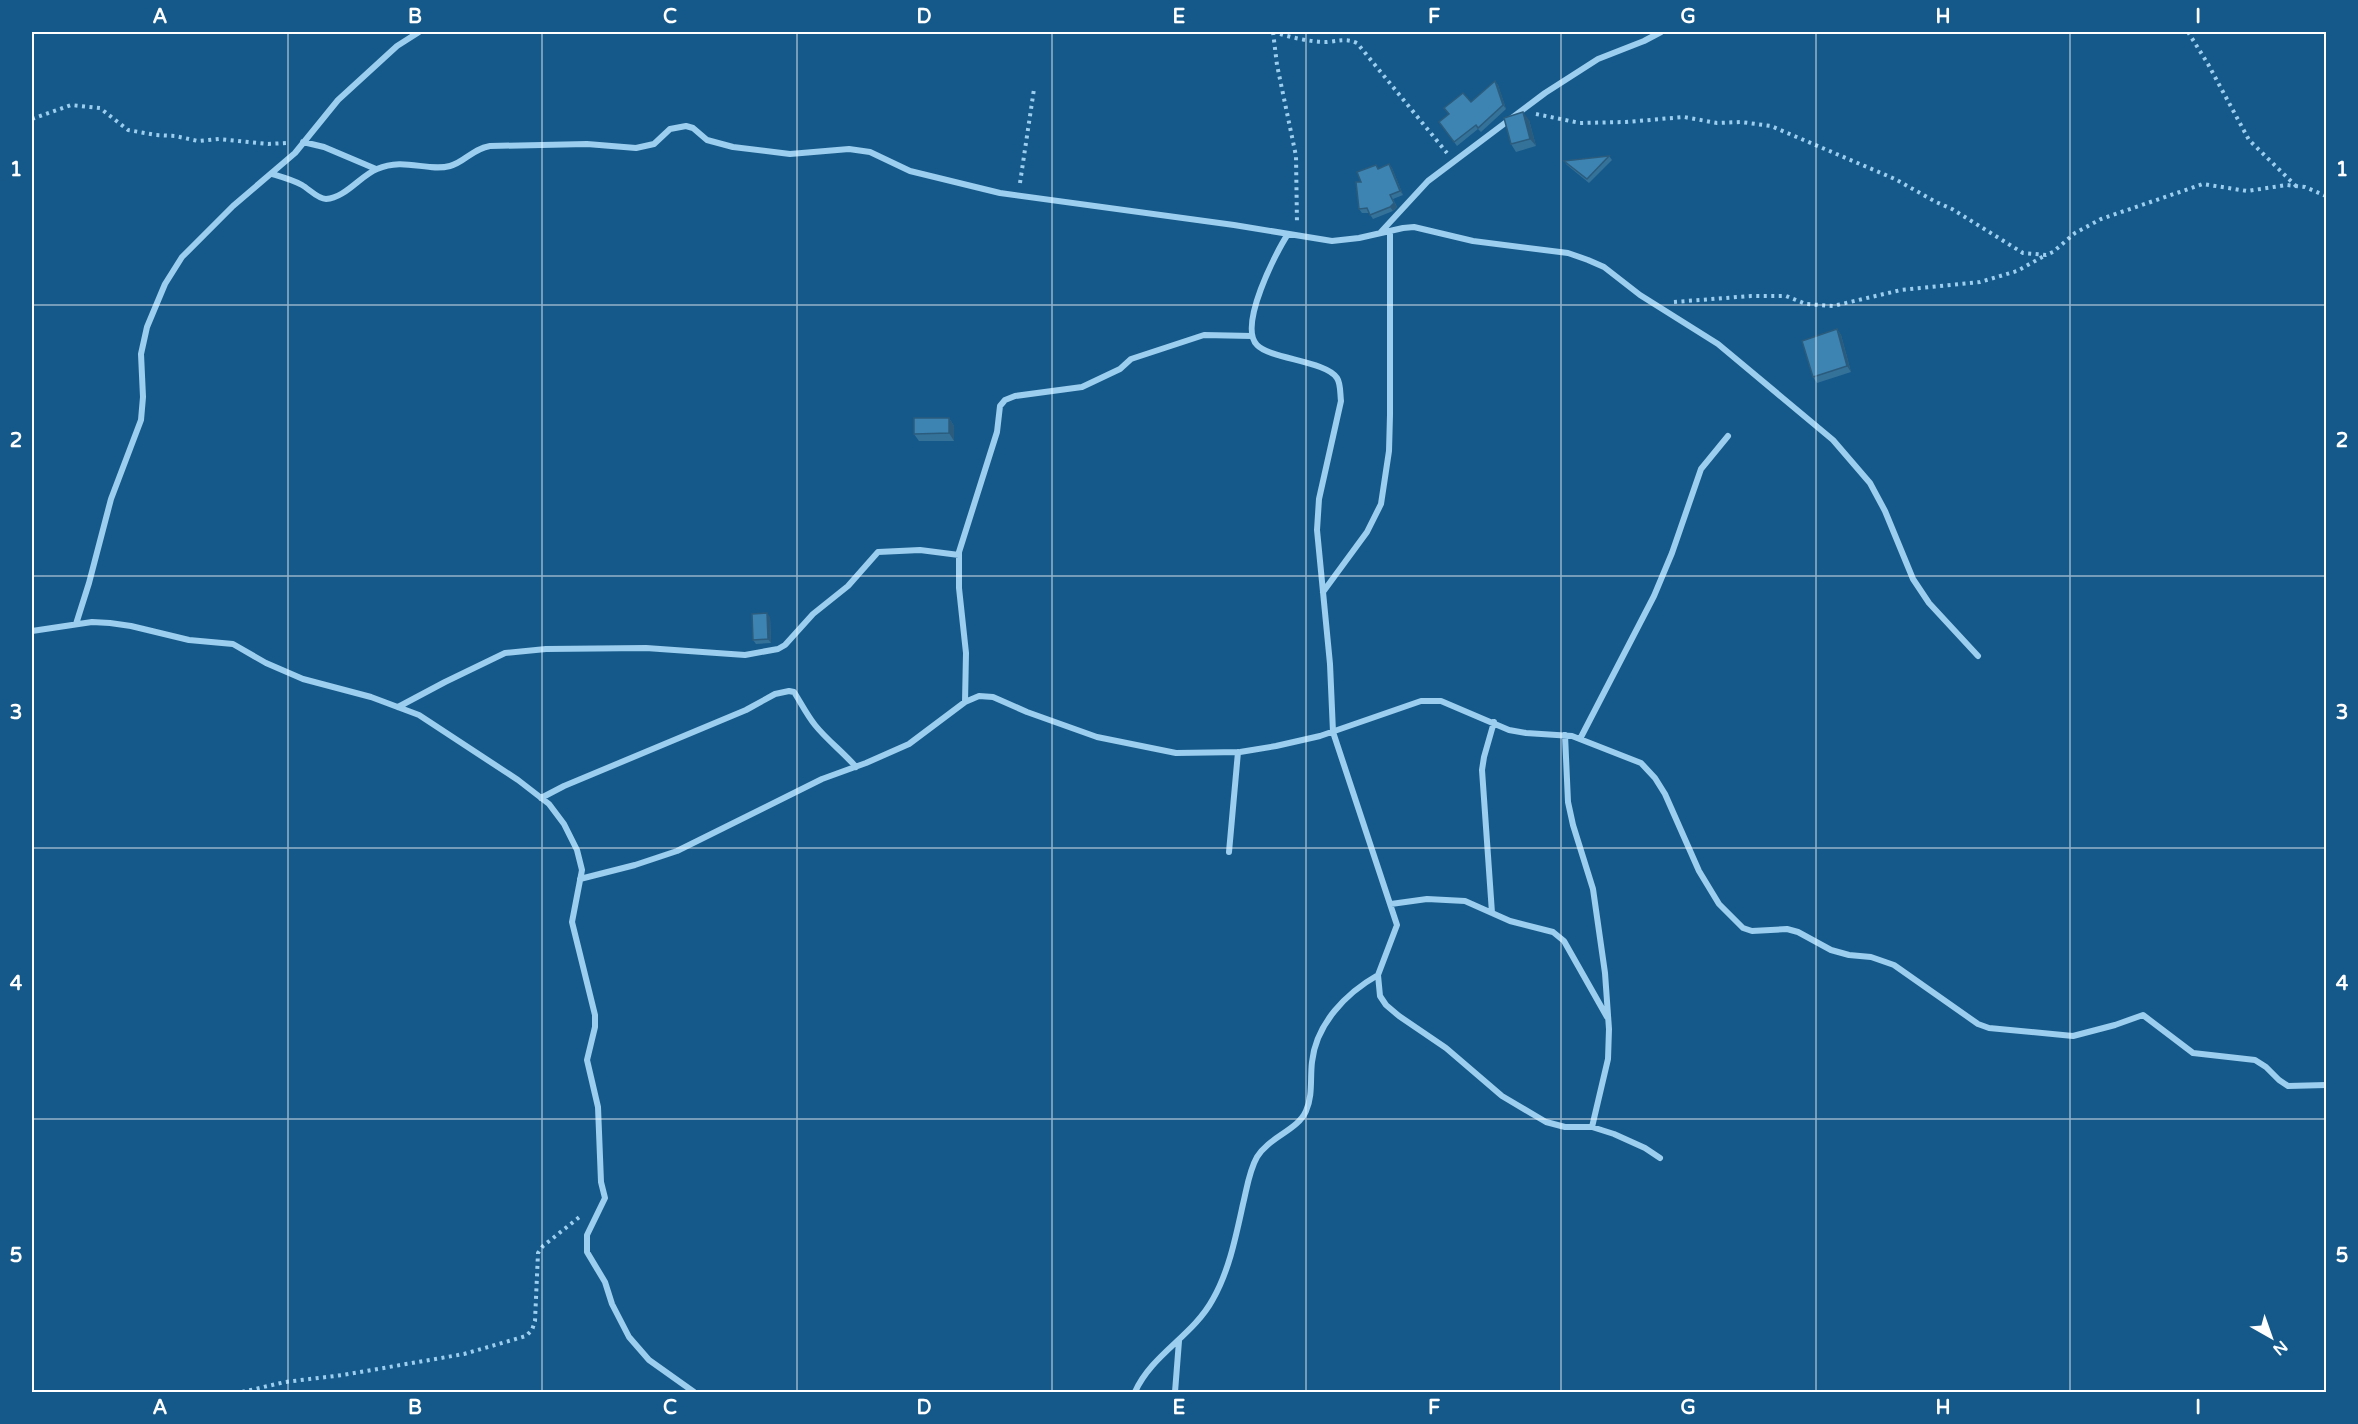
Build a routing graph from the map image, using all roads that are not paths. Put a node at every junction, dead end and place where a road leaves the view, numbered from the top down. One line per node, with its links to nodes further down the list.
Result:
1 (419, 32): 3 (street)
2 (1661, 32): 7 (street)
3 (303, 142): 4 (street); 5 (street)
4 (376, 169): 5 (street); 8 (street)
5 (272, 174): 13 (street)
6 (1390, 231): 7 (street); 12 (street); 15 (street)
7 (1380, 233): 8 (street)
8 (1288, 234): 9 (street)
9 (1252, 336): 11 (street); 12 (street)
10 (1728, 436): 21 (street)
11 (959, 555): 16 (street); 17 (street)
12 (1323, 592): 19 (street)
13 (76, 624): 14 (street); 17 (street)
14 (32, 631)
15 (1978, 656)
16 (965, 702): 22 (street); 23 (street)
17 (398, 707): 24 (street)
18 (1494, 722): 19 (street); 20 (street); 28 (street)
19 (1333, 732): 22 (street); 27 (street)
20 (1565, 735): 21 (street); 30 (street)
21 (1580, 739): 31 (street)
22 (1238, 752): 25 (street)
23 (856, 767): 24 (street); 26 (street)
24 (541, 798): 26 (street)
25 (1229, 852)
26 (580, 879): 35 (street)
27 (1391, 904): 28 (street); 29 (street)
28 (1492, 913): 30 (street)
29 (1378, 975): 32 (street); 34 (street)
30 (1608, 1020): 32 (street)
31 (2326, 1085)
32 (1592, 1127): 33 (street)
33 (1660, 1158)
34 (1179, 1341): 36 (street); 37 (street)
35 (694, 1392)
36 (1135, 1392)
37 (1175, 1392)

